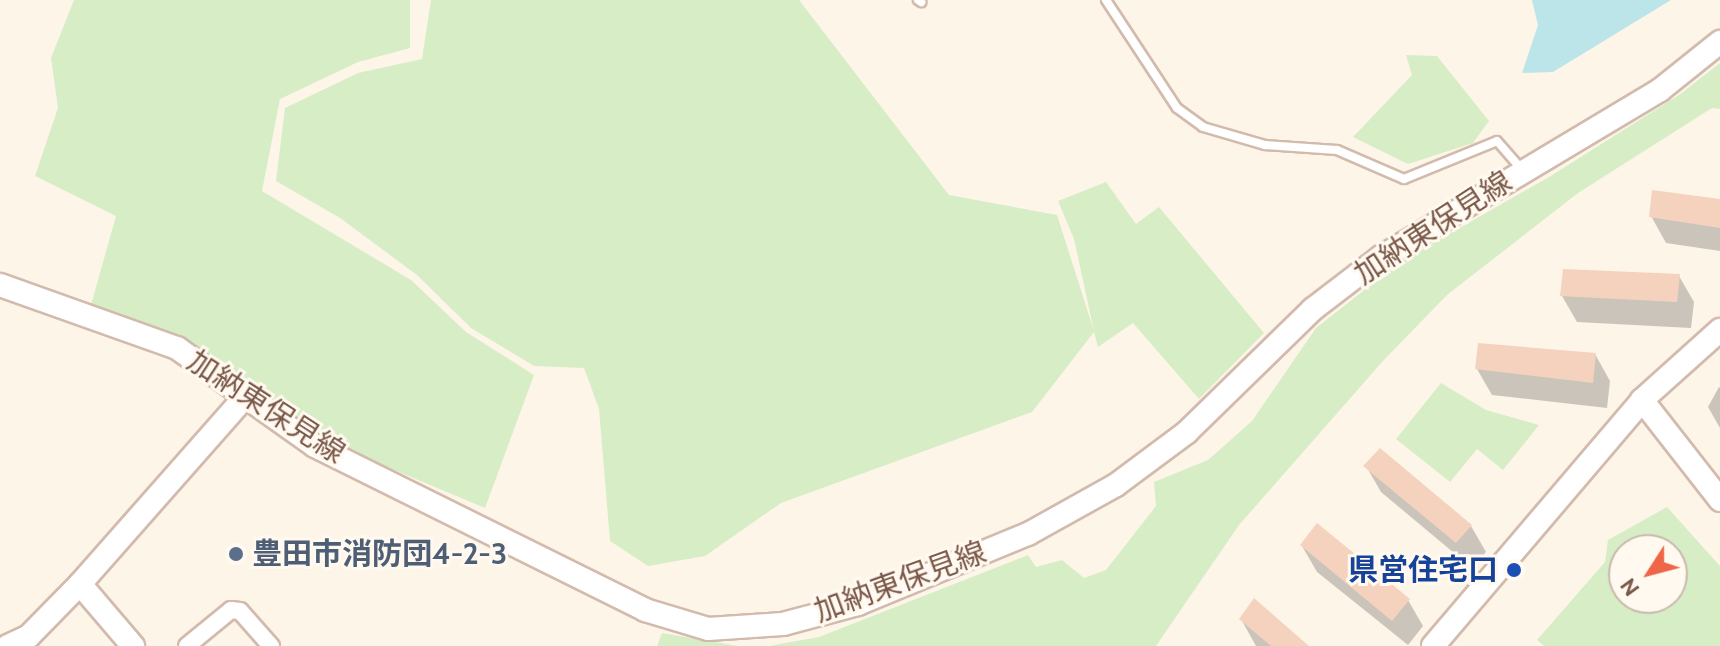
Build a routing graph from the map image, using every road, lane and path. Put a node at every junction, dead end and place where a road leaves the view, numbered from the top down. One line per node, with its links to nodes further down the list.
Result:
1 (1106, 0): 3 (lane)
2 (1720, 42): 3 (main road, 加納東保見線)
3 (1522, 171): 6 (main road, 加納東保見線)
4 (0, 285): 6 (main road, 加納東保見線)
5 (1720, 330): 7 (main road)
6 (243, 399): 9 (main road)
7 (1642, 400): 8 (main road); 14 (main road)
8 (1720, 500)
9 (80, 584): 10 (main road); 11 (main road)
10 (8, 646)
11 (133, 646)
12 (187, 646): 13 (street)
13 (271, 646)
14 (1433, 646)

